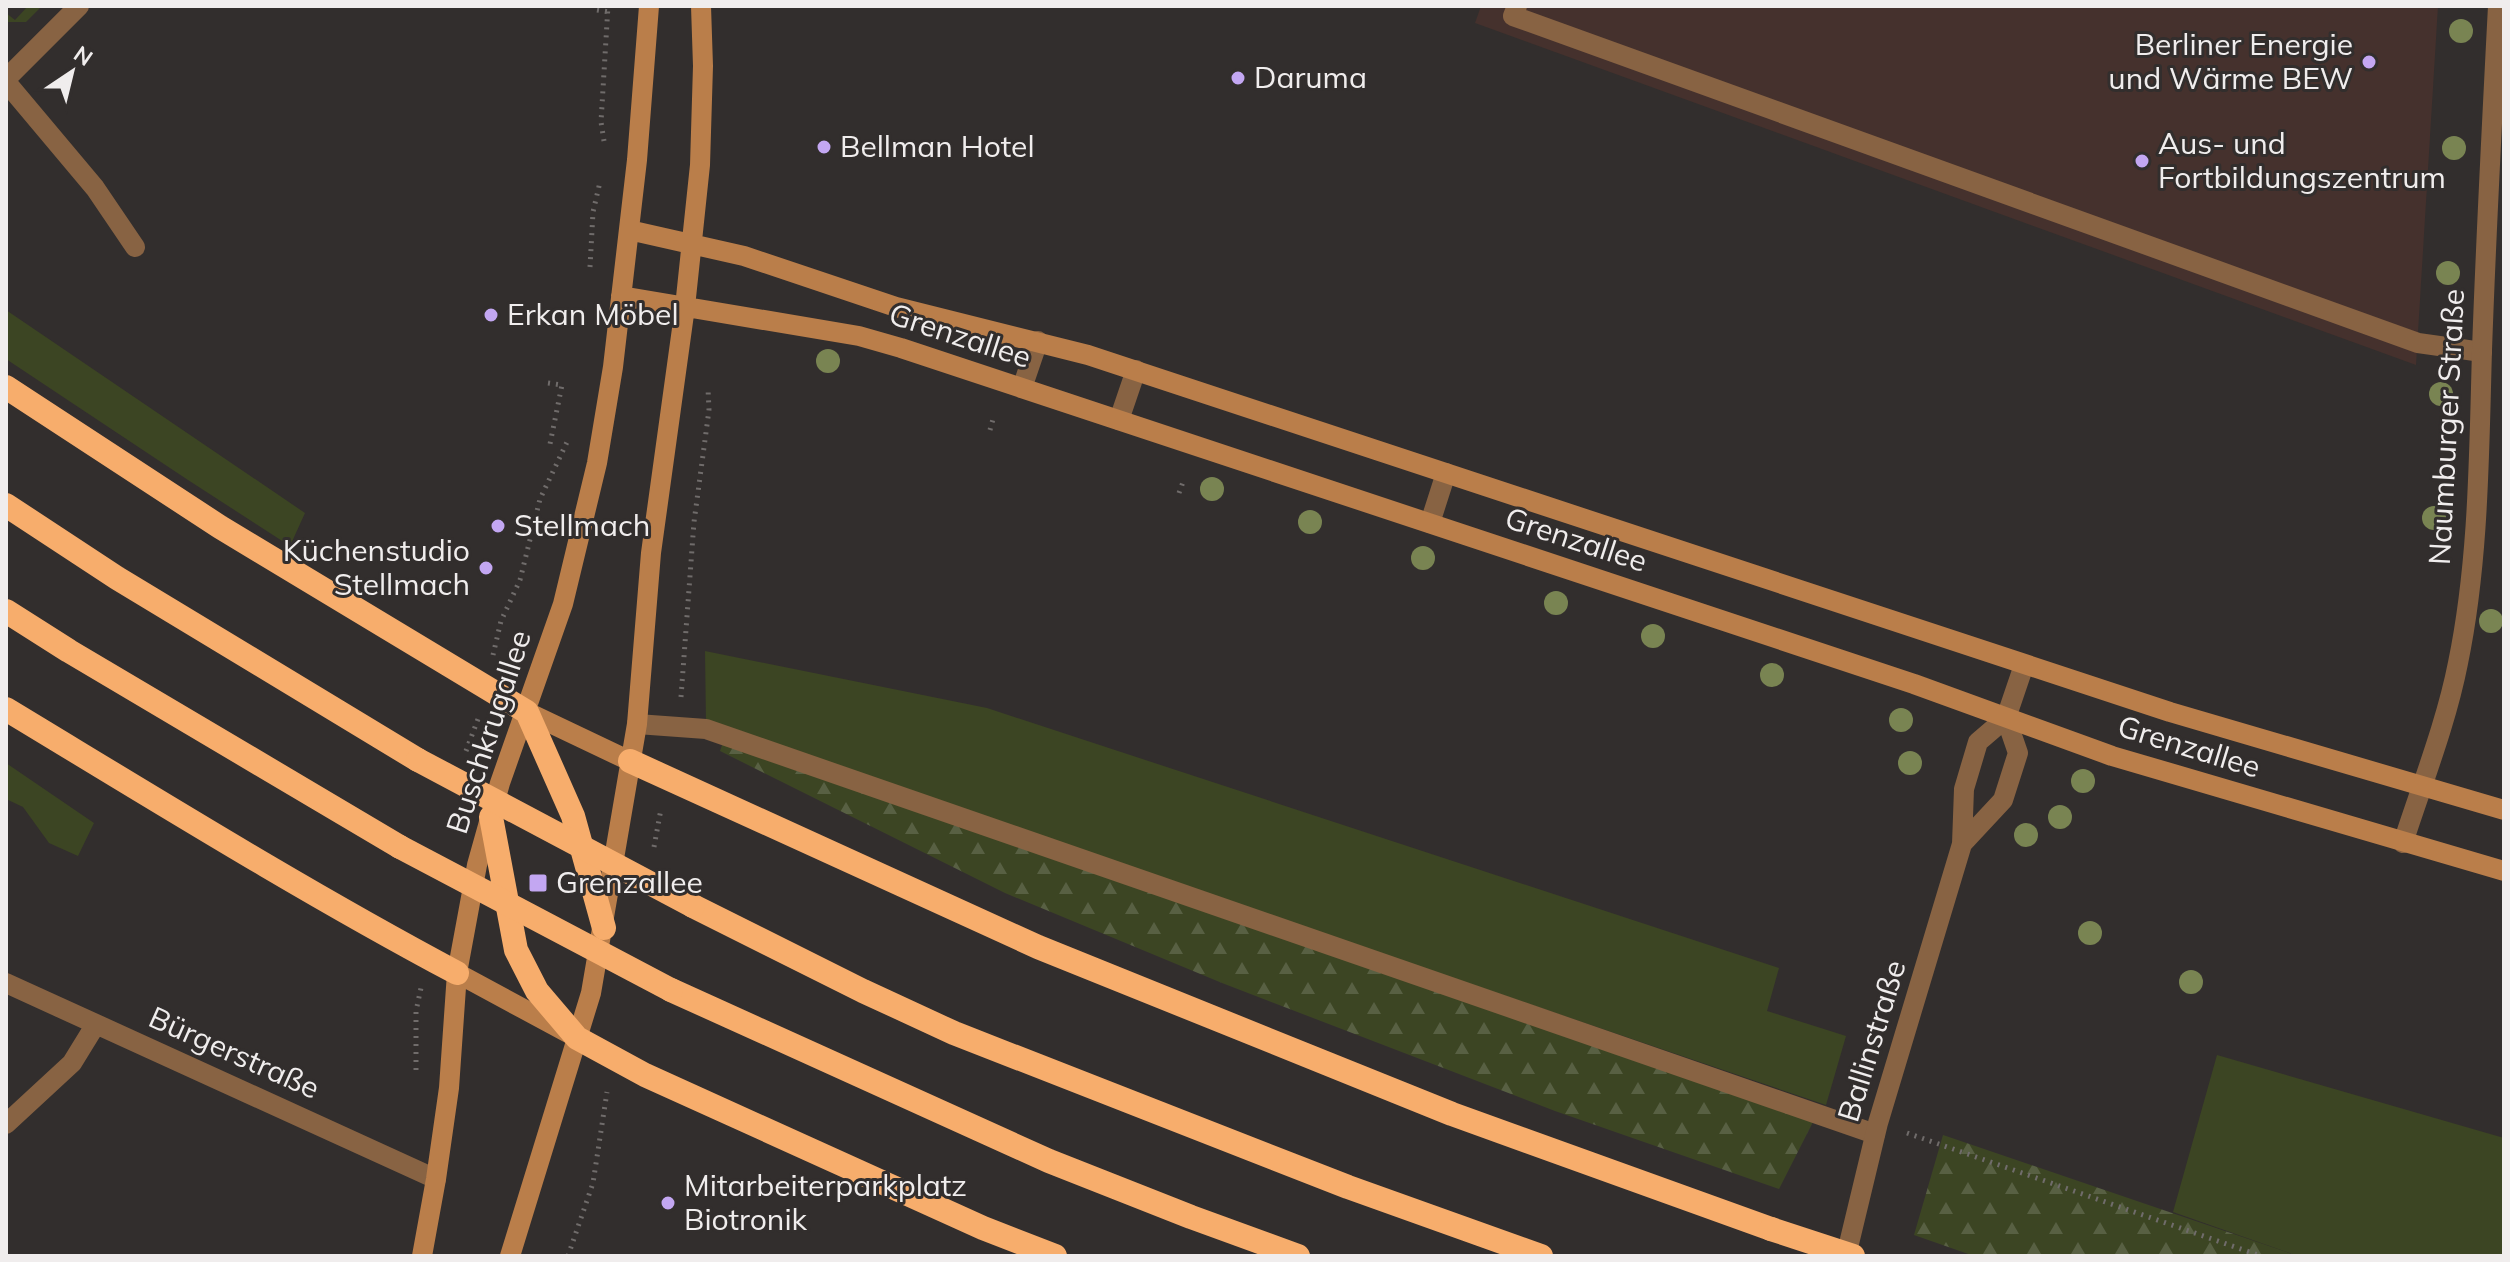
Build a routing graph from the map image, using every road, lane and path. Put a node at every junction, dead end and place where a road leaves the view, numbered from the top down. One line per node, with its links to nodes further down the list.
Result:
1 (79, 6): 8 (street)
2 (649, 6): 11 (main road, Buschkrugallee)
3 (701, 6): 12 (main road)
4 (1517, 6): 18 (street)
5 (2498, 6): 18 (street, Naumburger Straße)
6 (597, 10): 7 (path)
7 (610, 10): 9 (path)
8 (6, 80): 13 (street)
9 (604, 142)
10 (597, 191): 14 (path)
11 (629, 230): 12 (main road, Grenzallee); 15 (main road, Buschkrugallee)
12 (693, 243): 16 (main road); 17 (main road, Grenzallee)
13 (135, 247)
14 (589, 282)
15 (621, 296): 16 (main road, Grenzallee); 39 (main road, Buschkrugallee)
16 (685, 307): 22 (main road, Grenzallee); 41 (main road)
17 (1038, 341): 19 (main road, Grenzallee); 22 (street)
18 (2482, 352): 43 (street, Naumburger Straße)
19 (1136, 370): 25 (street); 29 (main road, Grenzallee)
20 (548, 383): 28 (path)
21 (6, 387): 39 (highway)
22 (1022, 388): 25 (main road, Grenzallee)
23 (708, 399): 37 (path)
24 (993, 419): 26 (path)
25 (1119, 420): 33 (main road, Grenzallee)
26 (990, 430)
27 (572, 432): 35 (path)
28 (550, 444)
29 (1446, 473): 33 (street); 36 (main road, Grenzallee)
30 (1183, 482): 31 (path)
31 (1179, 493)
32 (6, 505): 63 (highway, bridge)
33 (1430, 523): 40 (main road, Grenzallee)
34 (6, 611): 62 (highway, bridge)
35 (498, 636)
36 (2024, 665): 40 (street, Ballinstraße); 43 (main road, Grenzallee)
37 (680, 707)
38 (6, 709): 50 (highway)
39 (527, 712): 42 (main road); 45 (main road, Buschkrugallee); 49 (highway)
40 (2006, 718): 46 (main road, Grenzallee); 47 (street, Ballinstraße); 47 (street, Ballinstraße)
41 (637, 724): 42 (main road); 56 (street)
42 (630, 761): 49 (main road); 65 (highway, bridge)
43 (2422, 786): 44 (main road, Grenzallee); 46 (street, Naumburger Straße)
44 (2504, 810)
45 (491, 817): 50 (main road, Buschkrugallee); 53 (highway)
46 (2403, 843): 48 (main road, Grenzallee)
47 (1962, 844): 56 (street, Ballinstraße)
48 (2504, 871)
49 (604, 928): 53 (main road)
50 (457, 973): 53 (main road); 57 (main road, Buschkrugallee)
51 (6, 983): 52 (street, Bürgerstraße)
52 (96, 1024): 55 (street); 57 (street, Bürgerstraße)
53 (577, 1038): 54 (highway); 59 (main road)
54 (613, 1058): 60 (path); 61 (highway)
55 (6, 1124)
56 (1876, 1128): 64 (street, Ballinstraße); 66 (path)
57 (436, 1179): 58 (main road, Buschkrugallee)
58 (422, 1256)
59 (510, 1256)
60 (568, 1256)
61 (1055, 1256)
62 (1298, 1256)
63 (1541, 1256)
64 (1846, 1256)
65 (1853, 1256)
66 (2261, 1256)

